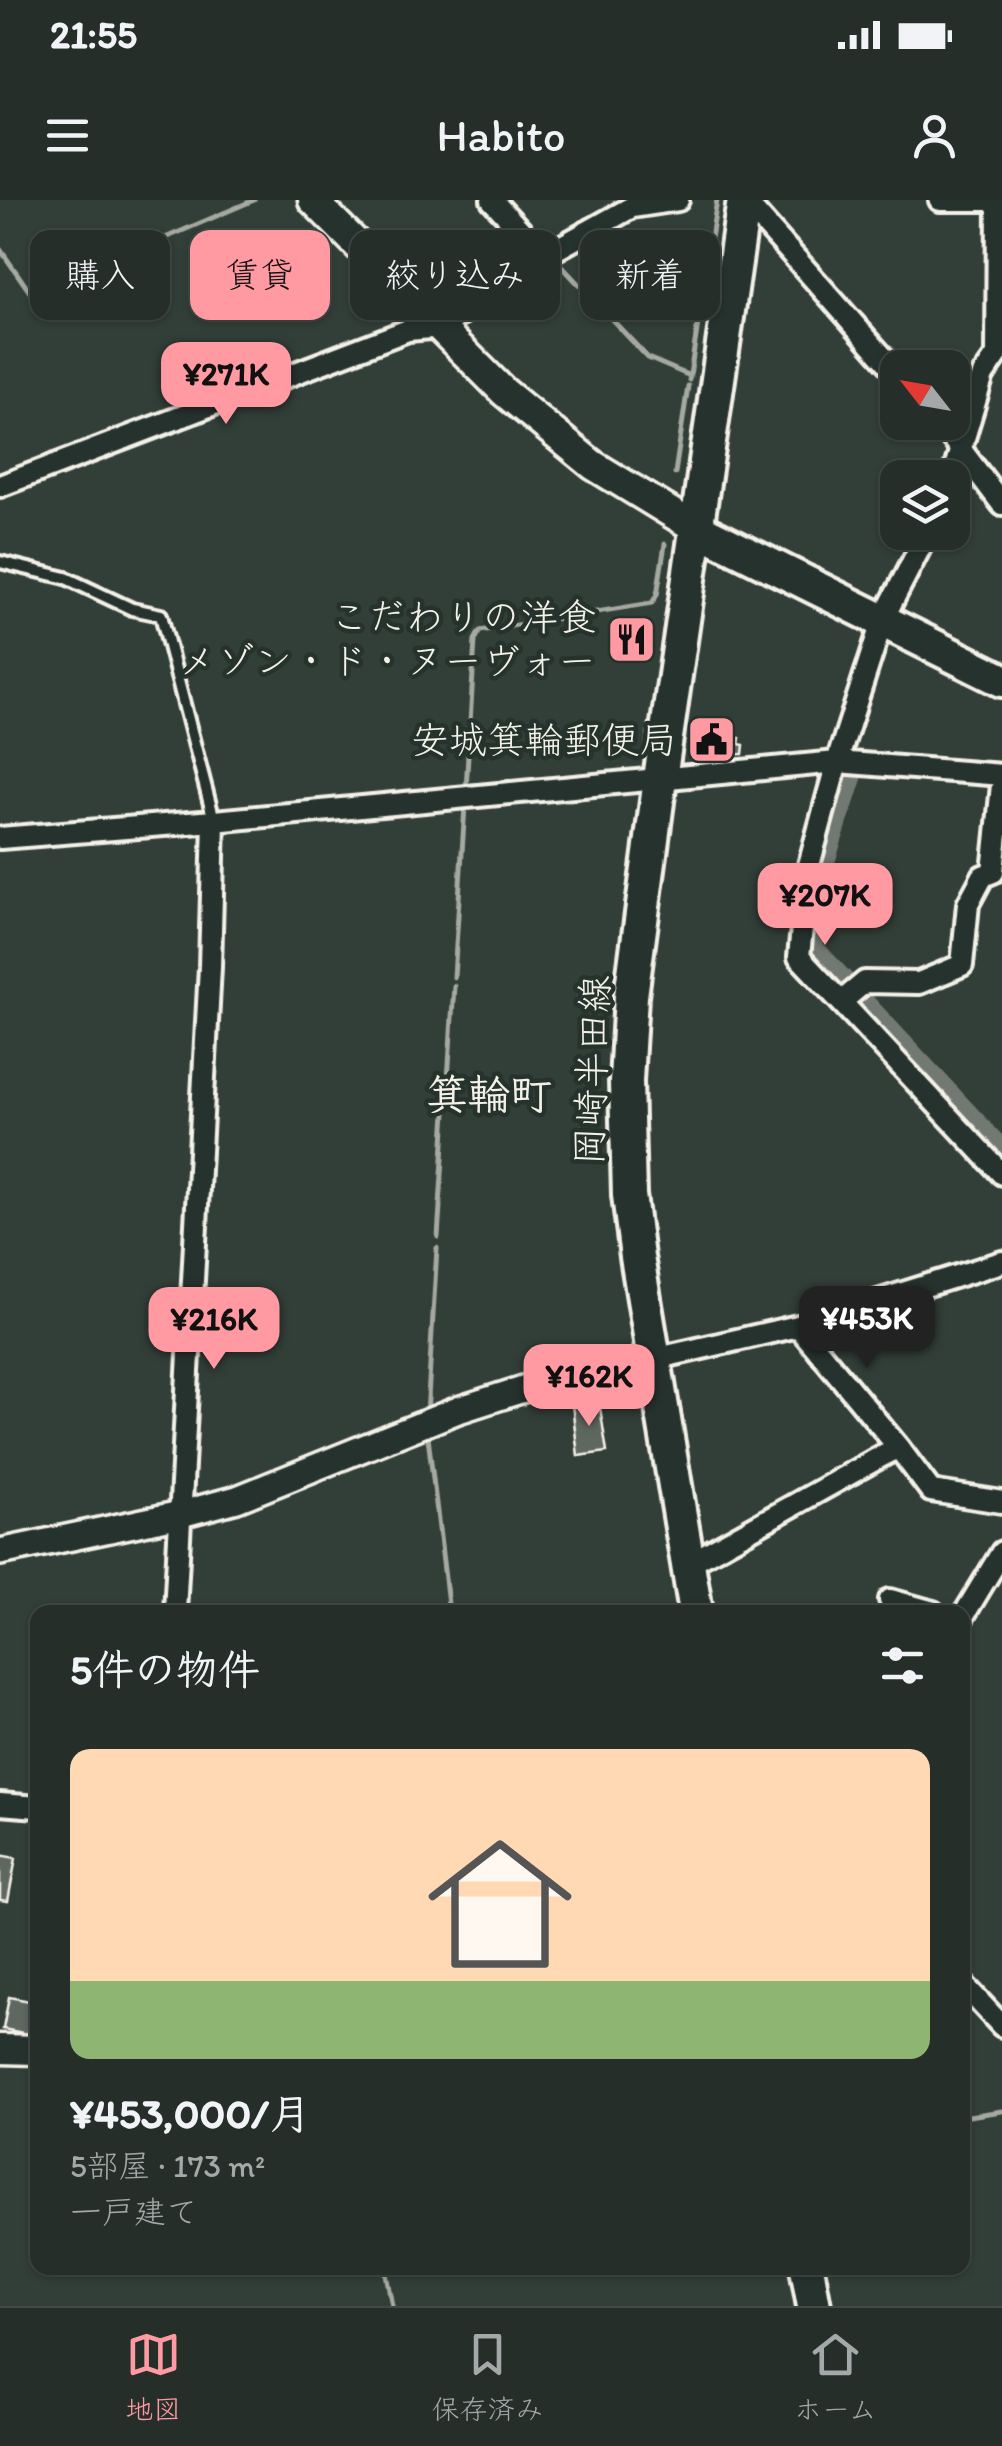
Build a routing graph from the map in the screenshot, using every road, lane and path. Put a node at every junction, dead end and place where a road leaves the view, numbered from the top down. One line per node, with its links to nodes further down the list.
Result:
1 (313, 200): 11 (main road)
2 (492, 200): 8 (street)
3 (678, 200): 9 (street)
4 (743, 200): 5 (street); 12 (street); 18 (main road, 岡崎半田線)
5 (760, 200)
6 (940, 200): 7 (street)
7 (999, 200): 14 (street)
8 (520, 230)
9 (560, 247)
10 (452, 320): 11 (street)
11 (442, 327): 16 (street); 18 (main road)
12 (880, 354)
13 (954, 440): 14 (street)
14 (961, 449): 15 (street); 17 (street)
15 (958, 460)
16 (0, 486)
17 (1001, 500)
18 (696, 528): 21 (main road); 25 (main road, 岡崎半田線)
19 (919, 550): 21 (street)
20 (0, 562): 27 (lane)
21 (883, 619): 22 (main road); 23 (street)
22 (1002, 680)
23 (837, 762): 24 (street); 25 (street); 29 (street)
24 (1002, 775)
25 (660, 779): 27 (street); 33 (main road, 岡崎半田線)
26 (1002, 785): 29 (street)
27 (214, 821): 28 (street); 36 (street)
28 (0, 838)
29 (841, 1002): 30 (street)
30 (1002, 1174)
31 (1002, 1262): 32 (street)
32 (798, 1326): 33 (street); 34 (street)
33 (654, 1359): 36 (street); 39 (main road, 岡崎半田線)
34 (898, 1447): 35 (street); 39 (street)
35 (1002, 1502)
36 (182, 1514): 37 (street); 41 (street)
37 (0, 1552)
38 (1002, 1552): 44 (street)
39 (688, 1564): 42 (main road, 岡崎半田線)
40 (890, 1600): 43 (street)
41 (176, 1605)
42 (695, 1605)
43 (908, 1605)
44 (970, 1605)
45 (0, 1804): 46 (street)
46 (30, 1807)
47 (970, 1992): 48 (street)
48 (1002, 2026)
49 (0, 2049): 50 (main road)
50 (30, 2050)
51 (808, 2275): 52 (main road)
52 (814, 2306)

